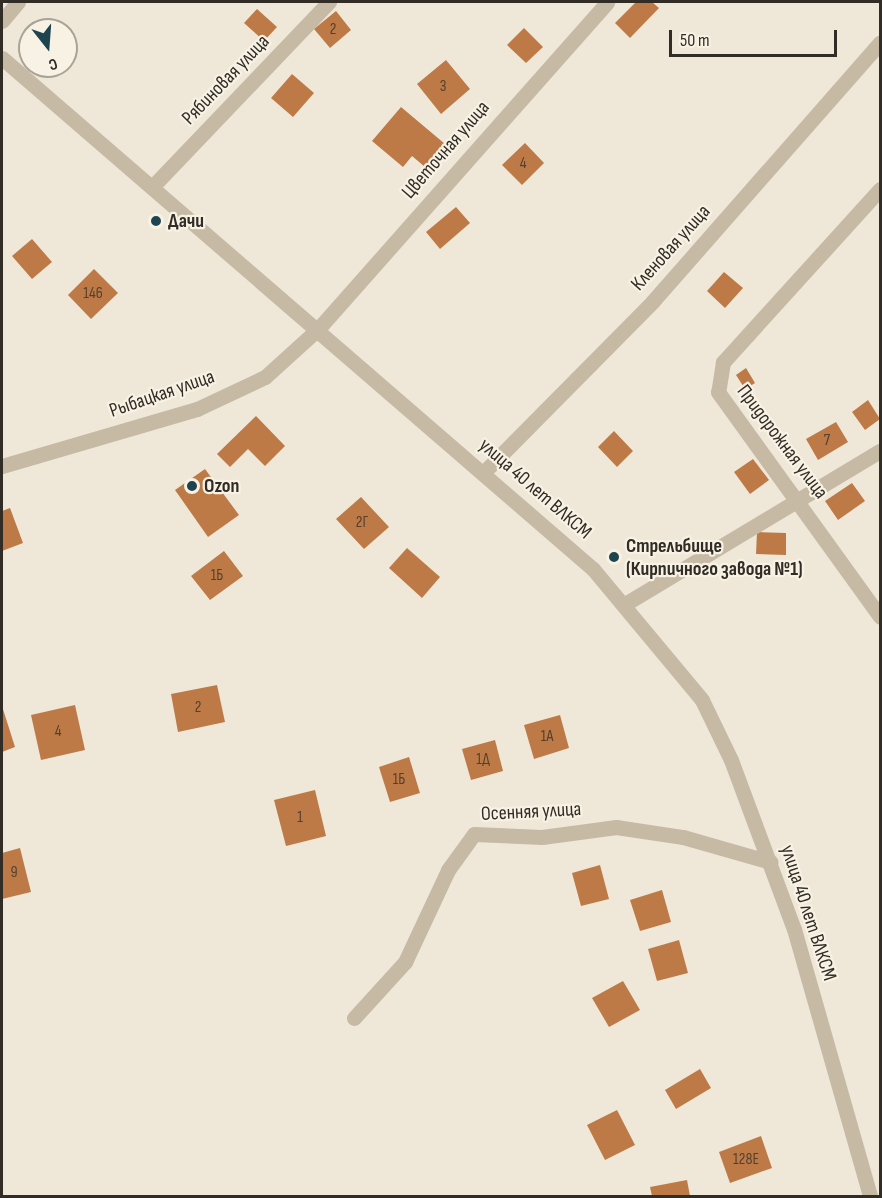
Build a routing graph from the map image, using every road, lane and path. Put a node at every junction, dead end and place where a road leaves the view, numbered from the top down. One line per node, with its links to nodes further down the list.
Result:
1 (18, 2): 4 (street)
2 (329, 2): 7 (street, Рябиновая улица)
3 (607, 2): 9 (street, Цветочная улица)
4 (2, 21)
5 (880, 43): 12 (street, Кленовая улица)
6 (2, 58): 7 (street, улица 40 лет ВЛКСМ)
7 (153, 186): 9 (street, улица 40 лет ВЛКСМ)
8 (880, 189): 13 (street, Придорожная улица)
9 (319, 328): 11 (street, Рыбацкая улица); 12 (street, улица 40 лет ВЛКСМ)
10 (880, 451): 13 (street)
11 (2, 466)
12 (484, 472): 14 (street, улица 40 лет ВЛКСМ)
13 (802, 502): 14 (street); 15 (street, Придорожная улица)
14 (625, 604): 16 (street, улица 40 лет ВЛКСМ)
15 (880, 617)
16 (771, 862): 17 (street, Осенняя улица); 18 (street, улица 40 лет ВЛКСМ)
17 (354, 1018)
18 (870, 1197)

